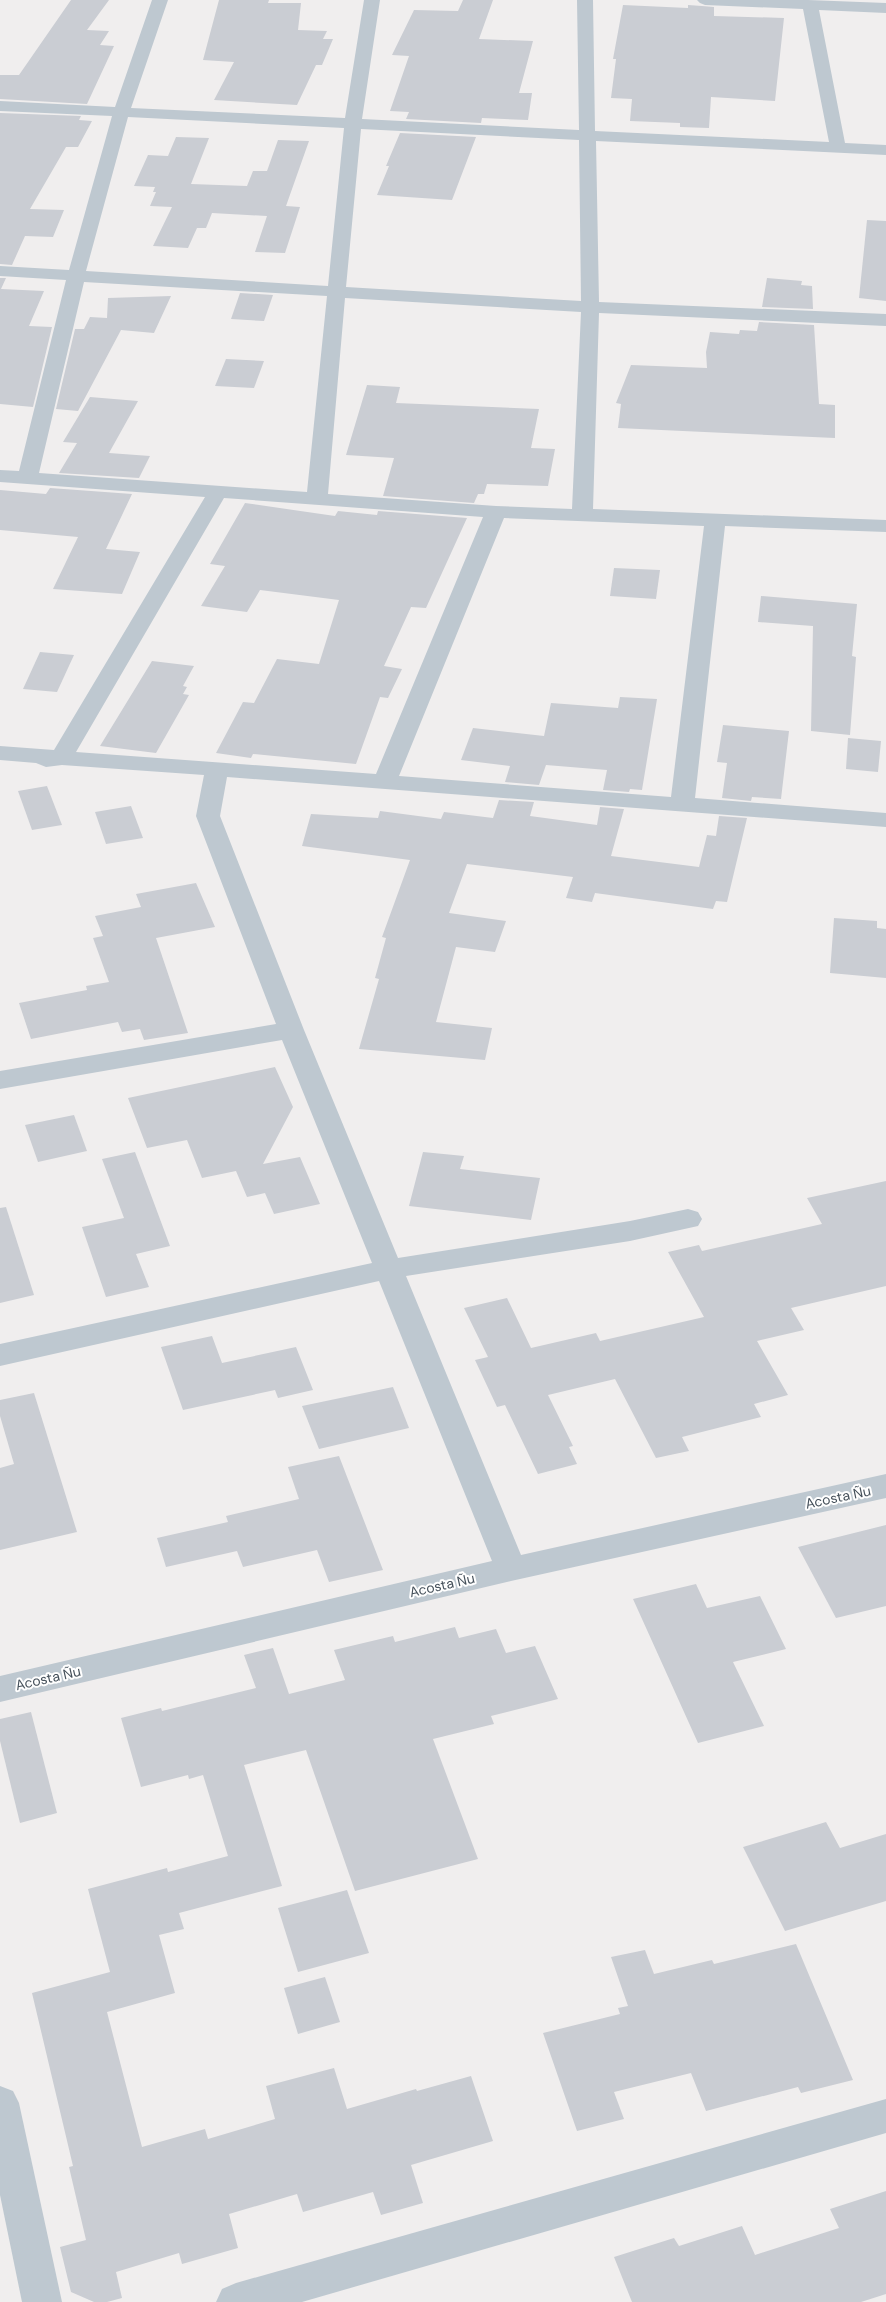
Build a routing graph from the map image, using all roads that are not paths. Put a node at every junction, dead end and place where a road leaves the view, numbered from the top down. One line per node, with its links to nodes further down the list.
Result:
1 (160, 0): 8 (street)
2 (372, 0): 9 (street)
3 (585, 0): 10 (street)
4 (705, 0): 5 (street)
5 (810, 5): 6 (street); 11 (street)
6 (886, 8)
7 (0, 106): 8 (street)
8 (121, 112): 9 (street); 14 (street)
9 (354, 122): 10 (street); 15 (street)
10 (587, 134): 11 (street); 16 (street)
11 (838, 148): 12 (street)
12 (886, 150)
13 (0, 271): 14 (street)
14 (76, 276): 15 (street); 19 (street)
15 (337, 291): 16 (street); 21 (street)
16 (590, 307): 17 (street); 23 (street)
17 (886, 320)
18 (0, 476): 19 (street)
19 (28, 478): 20 (street)
20 (218, 492): 21 (street); 27 (street)
21 (317, 499): 22 (street)
22 (496, 512): 23 (street); 30 (street)
23 (582, 515): 24 (street)
24 (715, 519): 25 (street); 31 (street)
25 (886, 526)
26 (0, 753): 27 (street)
27 (61, 758): 28 (street); 29 (street)
28 (0, 767)
29 (217, 770): 30 (street); 33 (street)
30 (384, 782): 31 (street)
31 (682, 805): 32 (street)
32 (886, 820)
33 (291, 1030): 34 (street); 36 (street)
34 (0, 1080)
35 (688, 1218): 36 (street)
36 (388, 1269): 37 (street); 39 (street)
37 (0, 1355)
38 (886, 1486): 39 (street, Acosta Ñu)
39 (511, 1569): 40 (street, Acosta Ñu)
40 (0, 1689)
41 (0, 2104): 43 (street)
42 (886, 2116): 44 (street)
43 (42, 2302)
44 (236, 2302)

